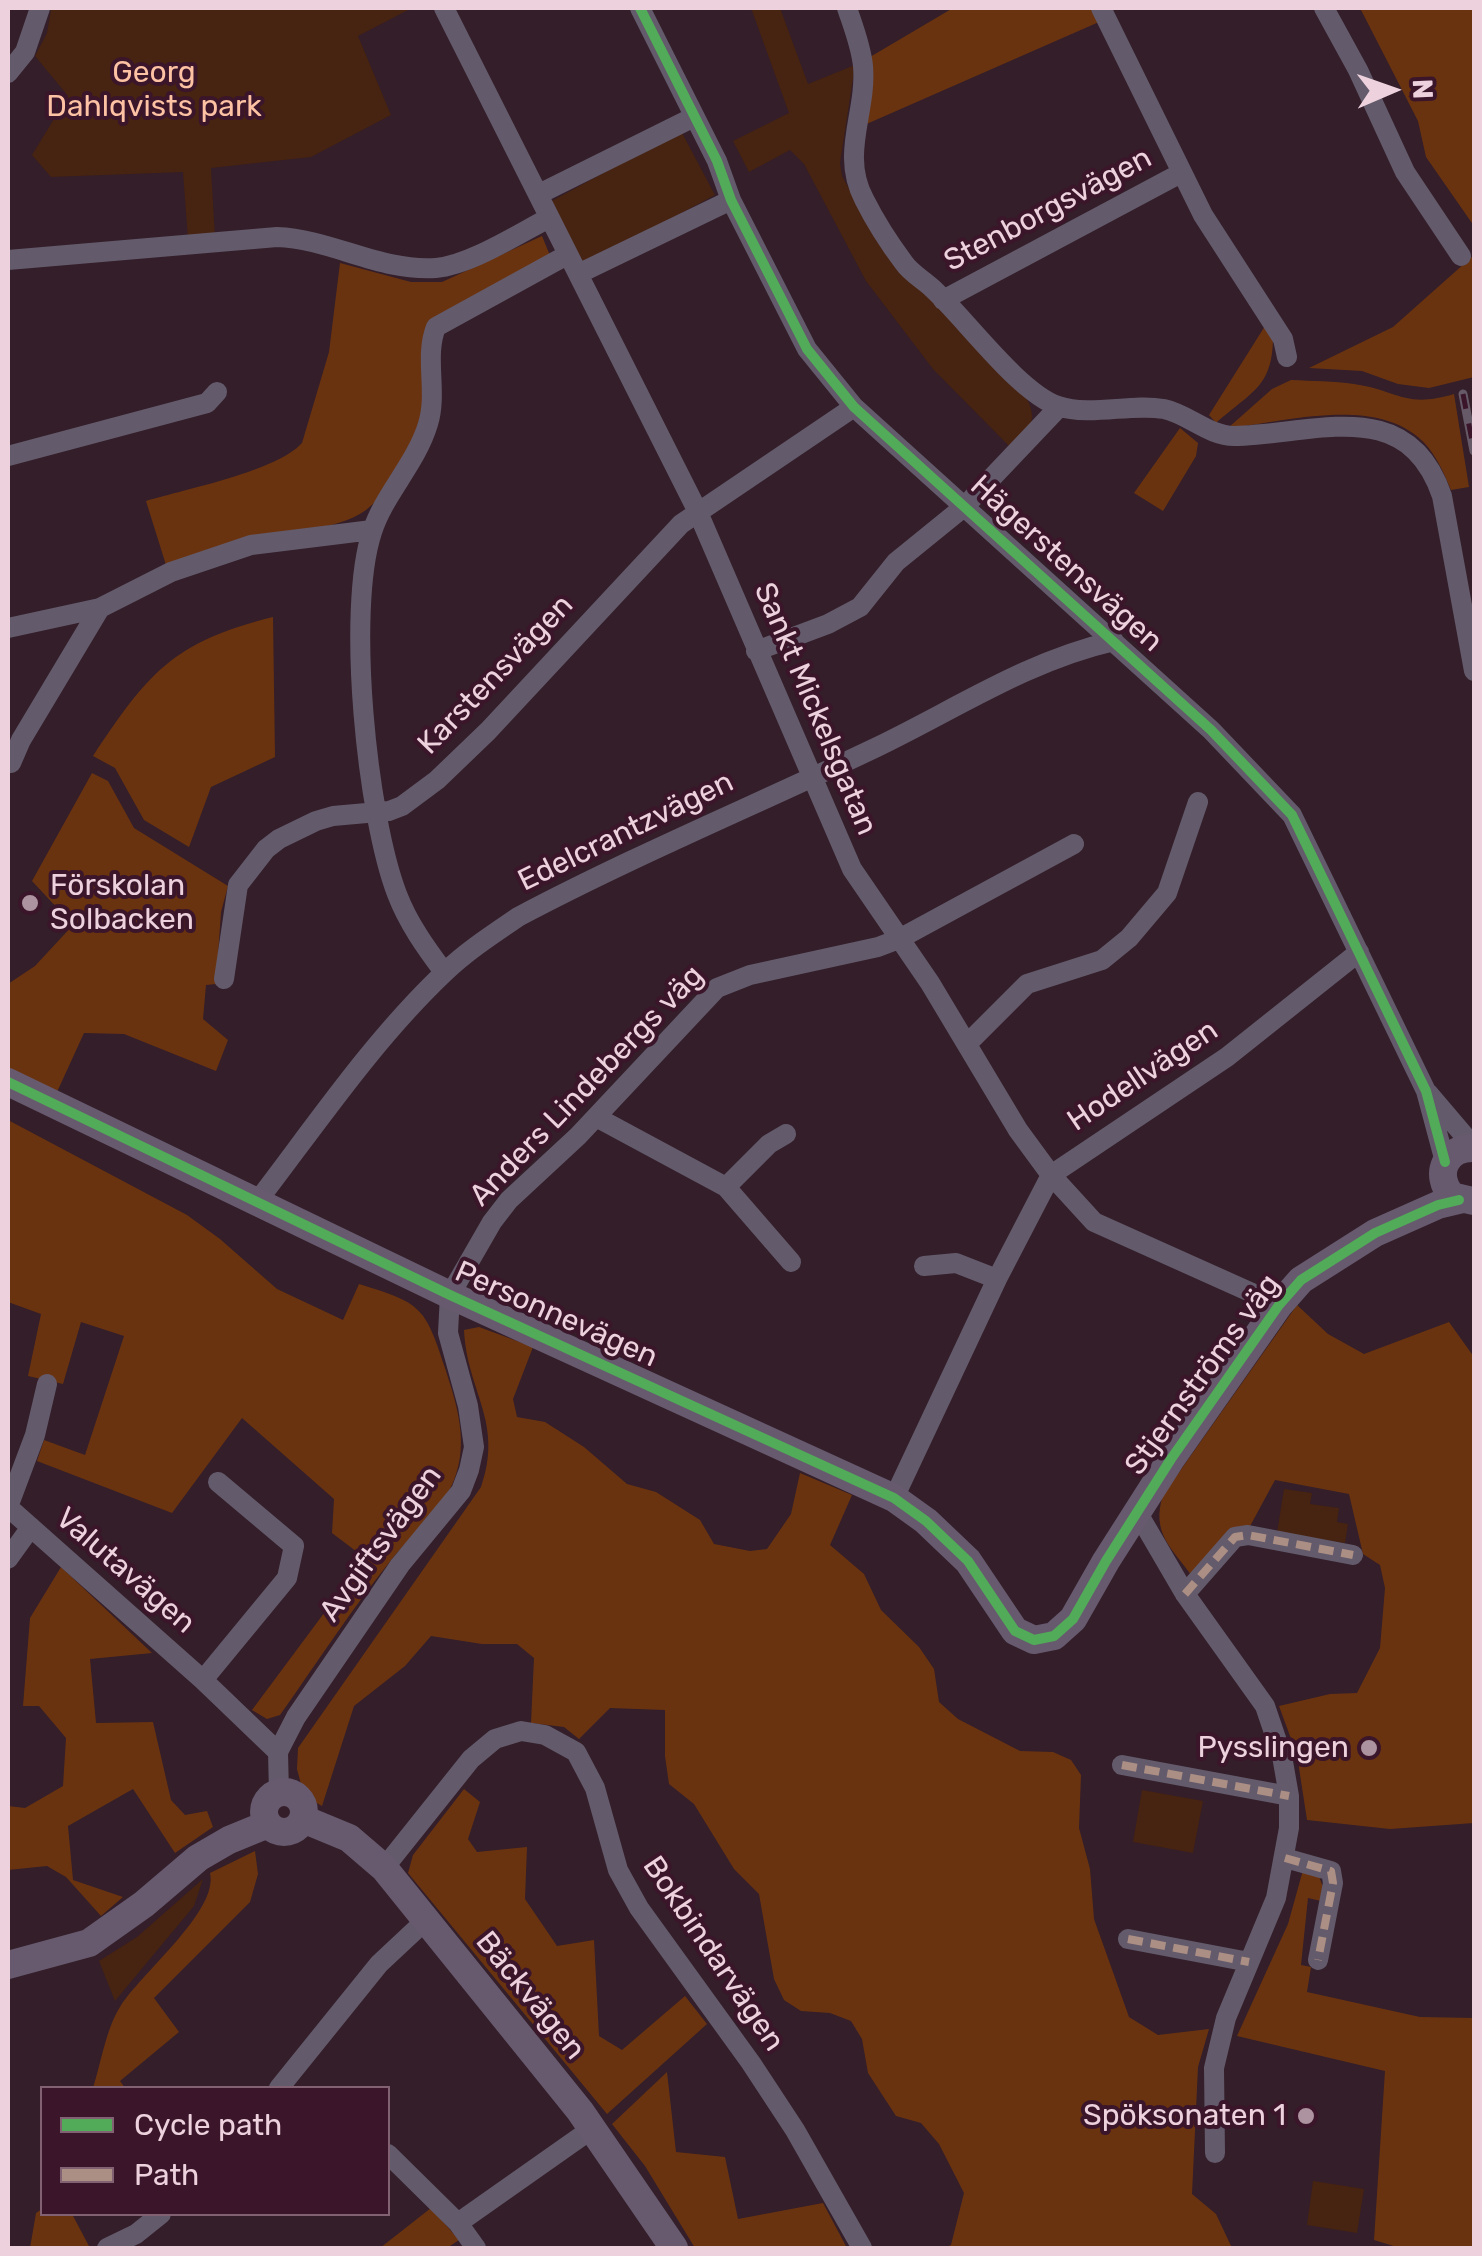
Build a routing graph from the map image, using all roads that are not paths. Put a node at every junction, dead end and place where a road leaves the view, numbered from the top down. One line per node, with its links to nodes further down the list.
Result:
1 (40, 8): 7 (street)
2 (444, 8): 10 (street, Sankt Mickelsgatan)
3 (640, 8): 8 (street, Hägerstensvägen)
4 (847, 8): 17 (street)
5 (1100, 8): 9 (street)
6 (1324, 8): 14 (street)
7 (8, 73)
8 (694, 117): 10 (street); 11 (street, Hägerstensvägen)
9 (1181, 174): 17 (street, Stenborgsvägen); 18 (street)
10 (539, 194): 12 (street, Sankt Mickelsgatan)
11 (731, 200): 16 (street); 21 (street, Hägerstensvägen)
12 (549, 218): 13 (street, Sankt Mickelsgatan); 15 (street)
13 (567, 255): 16 (street, Sankt Mickelsgatan); 25 (street)
14 (1460, 256)
15 (8, 260)
16 (578, 274): 24 (street, Sankt Mickelsgatan)
17 (943, 300): 20 (street)
18 (1287, 357)
19 (217, 392): 22 (street)
20 (1059, 406): 23 (street); 30 (street)
21 (854, 407): 23 (street, Hägerstensvägen); 24 (street, Karstensvägen)
22 (8, 456)
23 (965, 506): 28 (street, Hägerstensvägen); 29 (street)
24 (697, 510): 29 (street, Sankt Mickelsgatan); 34 (street, Karstensvägen)
25 (372, 530): 26 (street); 34 (street)
26 (100, 608): 27 (street); 31 (street)
27 (8, 628)
28 (1114, 641): 32 (street, Edelcrantzvägen); 37 (street, Hägerstensvägen)
29 (756, 652): 32 (street, Sankt Mickelsgatan)
30 (1474, 671)
31 (12, 763)
32 (810, 778): 36 (street, Sankt Mickelsgatan); 38 (street, Edelcrantzvägen)
33 (1198, 802): 40 (street)
34 (375, 811): 38 (street); 39 (street, Karstensvägen)
35 (1074, 844): 36 (street, Anders Lindebergs väg)
36 (899, 938): 40 (street, Sankt Mickelsgatan); 43 (street, Anders Lindebergs väg)
37 (1360, 952): 42 (street, Hägerstensvägen); 47 (street, Hodellvägen)
38 (444, 972): 50 (street, Edelcrantzvägen)
39 (224, 980)
40 (968, 1044): 47 (street, Sankt Mickelsgatan)
41 (8, 1082): 50 (street, Personnevägen)
42 (1426, 1091): 45 (street, Hägerstensvägen); 46 (street, Hägerstensvägen)
43 (596, 1117): 48 (street); 55 (street, Anders Lindebergs väg)
44 (786, 1134): 48 (street)
45 (1474, 1148): 46 (street, Stjernströms väg)
46 (1444, 1167): 49 (street); 51 (street, Stjernströms väg)
47 (1051, 1174): 54 (street, Hodellvägen); 56 (street, Sankt Mickelsgatan)
48 (726, 1186): 52 (street)
49 (1467, 1201): 51 (street, Stjernströms väg)
50 (256, 1203): 55 (street, Personnevägen)
51 (1375, 1233): 56 (street, Stjernströms väg)
52 (791, 1262)
53 (924, 1266): 54 (street)
54 (998, 1278): 59 (street, Hodellvägen)
55 (450, 1295): 59 (street, Personnevägen); 68 (street, Avgiftsvägen)
56 (1279, 1305): 61 (street, Stjernströms väg)
57 (47, 1384): 60 (street, Valutavägen)
58 (218, 1482): 67 (street, Valutavägen)
59 (894, 1498): 66 (street, Personnevägen)
60 (8, 1507): 62 (street, Valutavägen)
61 (1136, 1510): 65 (street); 66 (street, Stjernströms väg)
62 (31, 1528): 64 (street); 67 (street, Valutavägen)
63 (1352, 1555): 65 (street)
64 (8, 1559)
65 (1185, 1594): 71 (street)
66 (1043, 1640)
67 (203, 1680): 68 (street, Valutavägen)
68 (278, 1752): 70 (street)
69 (1122, 1765): 71 (street)
70 (279, 1793): 72 (street); 73 (street)
71 (1290, 1796): 74 (street)
72 (303, 1819): 73 (street); 75 (street, Bäckvägen)
73 (268, 1824): 80 (street)
74 (1285, 1858): 78 (street); 79 (street)
75 (384, 1868): 76 (street, Bäckvägen); 90 (street, Bokbindarvägen)
76 (426, 1920): 81 (street); 82 (street, Bäckvägen)
77 (1128, 1939): 79 (street)
78 (1318, 1960)
79 (1248, 1962): 83 (street)
80 (8, 1964)
81 (281, 2086)
82 (593, 2128): 86 (street); 89 (street, Bäckvägen)
83 (1215, 2153)
84 (390, 2156): 86 (street)
85 (158, 2216): 87 (street)
86 (458, 2223): 88 (street)
87 (107, 2248)
88 (476, 2248)
89 (674, 2248)
90 (862, 2248)

